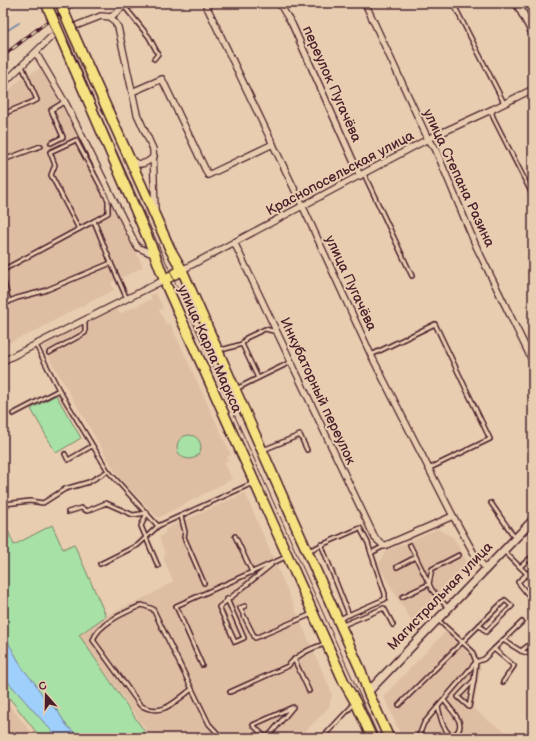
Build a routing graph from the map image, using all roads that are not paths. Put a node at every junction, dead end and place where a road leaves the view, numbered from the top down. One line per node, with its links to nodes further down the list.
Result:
1 (46, 3): 38 (main road, улица Карла Маркса, bridge)
2 (60, 3): 28 (main road, улица Карла Маркса, bridge)
3 (141, 3): 9 (street)
4 (206, 3): 26 (street, улица Пугачёва)
5 (279, 3): 31 (street, переулок Пугачёва)
6 (365, 3): 24 (street, улица Степана Разина)
7 (453, 3): 21 (lane)
8 (517, 3): 12 (street)
9 (124, 6): 10 (street); 15 (lane)
10 (110, 17): 11 (street); 19 (street)
11 (78, 25)
12 (533, 33)
13 (51, 37): 14 (street)
14 (36, 53): 16 (street); 20 (street)
15 (154, 59)
16 (22, 66): 17 (street); 23 (lane)
17 (3, 84)
18 (533, 89): 21 (street, Краснопосельская улица)
19 (132, 92): 26 (street); 29 (street)
20 (65, 103): 25 (lane); 38 (street)
21 (504, 103): 22 (street, Краснопосельская улица)
22 (493, 109): 24 (street, Краснопосельская улица); 32 (lane)
23 (3, 114)
24 (428, 139): 31 (street, Краснопосельская улица); 57 (street, улица Степана Разина)
25 (51, 143)
26 (272, 144): 33 (street, улица Пугачёва)
27 (41, 146): 30 (lane)
28 (127, 153): 29 (street); 34 (main road, улица Карла Маркса)
29 (154, 156): 34 (street)
30 (3, 160)
31 (362, 175): 33 (street, Краснопосельская улица); 42 (lane, переулок Пугачёва)
32 (533, 196)
33 (303, 207): 37 (street, Краснопосельская улица); 54 (street, улица Пугачёва)
34 (156, 218): 41 (main road, улица Карла Маркса)
35 (94, 221): 36 (lane); 36 (lane); 39 (lane)
36 (79, 229): 40 (lane)
37 (234, 242): 41 (street, Краснопосельская улица); 49 (street, Инкубаторный переулок)
38 (155, 255): 44 (main road, улица Карла Маркса)
39 (111, 263): 45 (lane); 46 (lane)
40 (3, 270)
41 (182, 270): 44 (main road); 52 (main road, улица Карла Маркса)
42 (412, 276)
43 (3, 278): 46 (lane)
44 (164, 280): 45 (street); 68 (main road, улица Карла Маркса)
45 (127, 299): 48 (street)
46 (9, 302): 47 (lane)
47 (3, 304)
48 (83, 321): 51 (street); 53 (lane)
49 (277, 332): 50 (lane); 56 (street, Инкубаторный переулок)
50 (242, 344): 52 (lane); 58 (lane)
51 (36, 345): 55 (street); 59 (lane)
52 (216, 347): 60 (main road, улица Карла Маркса)
53 (50, 353)
54 (371, 355): 66 (street, улица Пугачёва); 66 (lane)
55 (3, 361)
56 (291, 362): 58 (lane); 82 (street, Инкубаторный переулок)
57 (533, 362)
58 (258, 378): 60 (lane)
59 (59, 390): 61 (lane); 62 (lane)
60 (235, 390): 64 (main road, улица Карла Маркса)
61 (13, 414)
62 (92, 446): 65 (lane); 67 (lane)
63 (307, 450): 64 (lane)
64 (262, 451): 84 (main road, улица Карла Маркса)
65 (65, 454)
66 (428, 468): 74 (street, улица Пугачёва)
67 (108, 471): 70 (lane); 72 (lane)
68 (254, 482): 73 (lane); 87 (main road, улица Карла Маркса)
69 (491, 503): 79 (lane)
70 (5, 504)
71 (68, 512): 72 (lane)
72 (147, 513): 76 (lane); 78 (lane)
73 (181, 516): 76 (lane); 99 (lane)
74 (453, 516): 82 (street); 95 (street, улица Пугачёва)
75 (533, 520): 79 (street, Магистральная улица)
76 (158, 526): 78 (lane)
77 (235, 536): 97 (lane)
78 (146, 538): 91 (lane); 92 (lane)
79 (516, 538): 83 (street, Магистральная улица)
80 (322, 544): 84 (lane); 85 (lane); 108 (lane)
81 (410, 545): 88 (lane)
82 (384, 546): 85 (lane)
83 (503, 550): 94 (lane); 95 (street, Магистральная улица)
84 (307, 551): 111 (main road, улица Карла Маркса)
85 (371, 553): 108 (lane)
86 (459, 555): 101 (lane)
87 (288, 556): 89 (lane); 107 (main road, улица Карла Маркса)
88 (416, 557): 93 (lane); 101 (lane)
89 (275, 562): 97 (lane); 103 (lane)
90 (533, 563): 94 (lane)
91 (100, 564)
92 (158, 566)
93 (397, 567)
94 (520, 567): 98 (lane)
95 (486, 568): 106 (street, Магистральная улица)
96 (533, 569): 98 (lane)
97 (252, 572): 123 (lane)
98 (528, 574): 100 (lane); 104 (lane)
99 (204, 582)
100 (533, 583)
101 (429, 584): 102 (lane); 106 (lane)
102 (402, 597)
103 (227, 599): 103 (lane)
104 (533, 601)
105 (245, 606): 107 (lane)
106 (448, 608): 109 (street, Магистральная улица)
107 (314, 614): 117 (main road, улица Карла Маркса)
108 (349, 615): 111 (lane)
109 (437, 619): 115 (lane); 129 (street, Магистральная улица)
110 (522, 622): 114 (lane)
111 (339, 623): 112 (lane); 129 (main road, улица Карла Маркса)
112 (393, 625)
113 (479, 625): 113 (lane); 115 (lane)
114 (503, 640): 118 (lane); 119 (lane)
115 (462, 642): 122 (lane); 132 (lane)
116 (533, 642): 119 (lane)
117 (326, 643): 121 (lane); 131 (main road, улица Карла Маркса)
118 (494, 649): 122 (lane); 125 (lane)
119 (521, 651): 120 (lane)
120 (533, 655)
121 (294, 659): 127 (lane); 128 (lane)
122 (476, 662): 124 (lane); 130 (lane)
123 (202, 665)
124 (474, 680): 124 (lane)
125 (503, 682)
126 (192, 689): 126 (lane); 134 (lane)
127 (309, 691)
128 (230, 692)
129 (368, 692): 131 (main road, Магистральная улица); 138 (main road)
130 (444, 700): 133 (lane); 133 (lane)
131 (356, 703): 136 (lane); 137 (main road)
132 (399, 705)
133 (438, 707): 139 (lane)
134 (222, 738)
135 (266, 738): 135 (lane)
136 (322, 738)
137 (372, 738)
138 (388, 738)
139 (418, 738)

